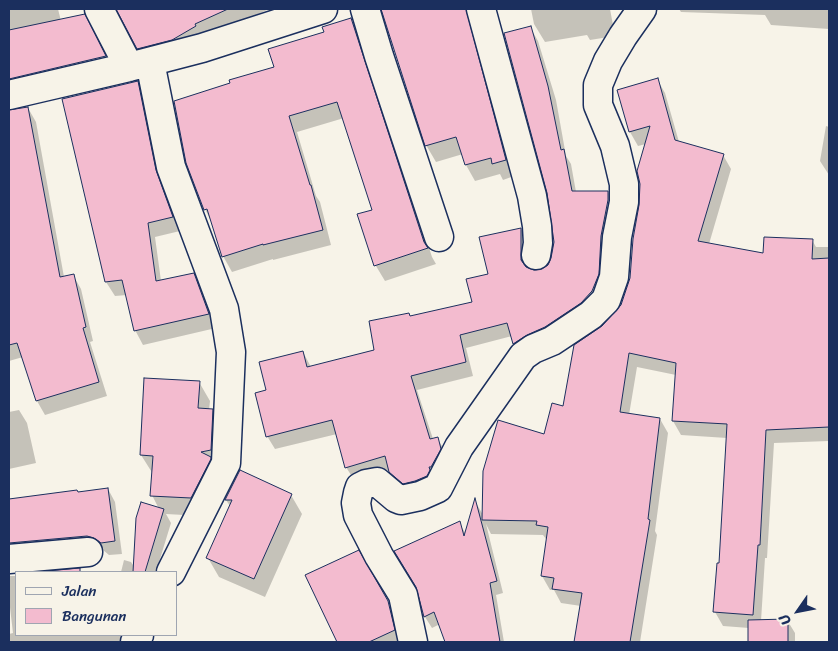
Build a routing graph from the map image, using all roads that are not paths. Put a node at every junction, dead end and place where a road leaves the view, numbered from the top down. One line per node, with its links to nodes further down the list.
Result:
1 (99, 9): 6 (street)
2 (323, 9): 6 (street)
3 (365, 9): 8 (street)
4 (481, 9): 9 (street)
5 (642, 9): 13 (street)
6 (140, 65): 7 (street); 12 (street)
7 (9, 95)
8 (439, 237)
9 (536, 255)
10 (88, 552): 11 (street)
11 (9, 560)
12 (172, 571)
13 (413, 642)

